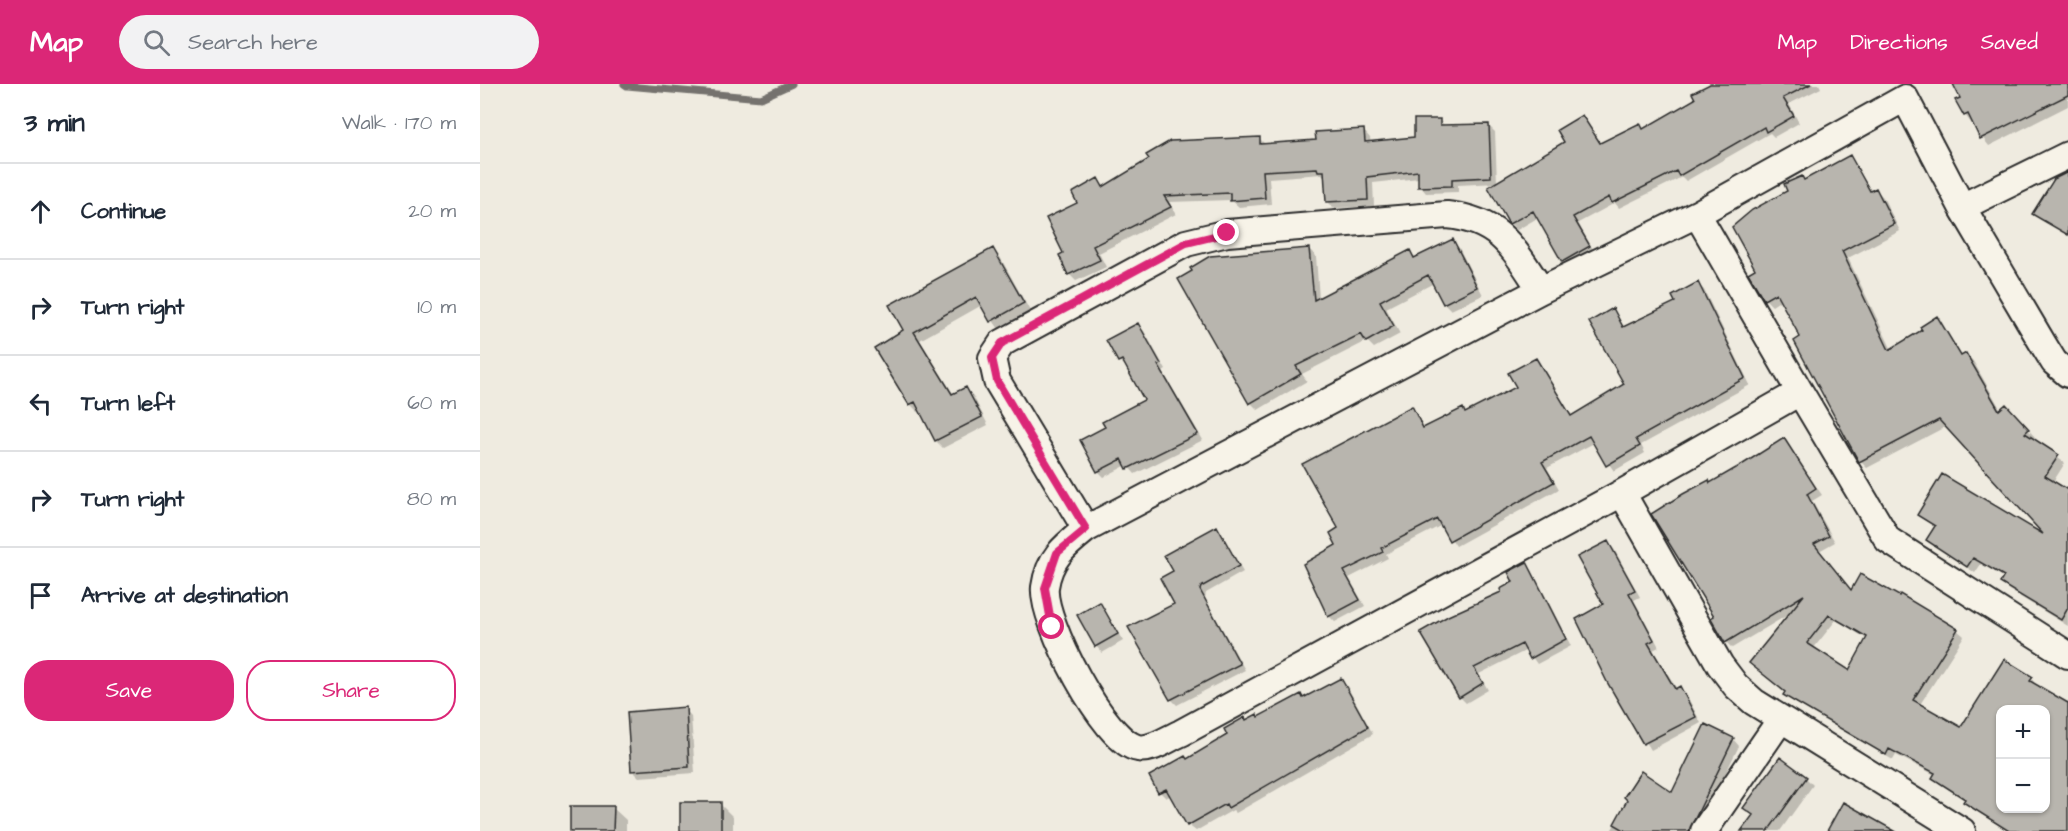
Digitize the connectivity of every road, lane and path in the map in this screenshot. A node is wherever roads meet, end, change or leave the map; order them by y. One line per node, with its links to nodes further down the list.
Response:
1 (1900, 91): 3 (street); 4 (street)
2 (2068, 155): 3 (street)
3 (1962, 207): 6 (street)
4 (1696, 214): 5 (street); 7 (street)
5 (1541, 290): 9 (street); 9 (street)
6 (2068, 374)
7 (1800, 392): 8 (street); 10 (street)
8 (1622, 494): 9 (street); 11 (street)
9 (1086, 529)
10 (2068, 655)
11 (1782, 719): 12 (street); 13 (street)
12 (1704, 831)
13 (1962, 831)

